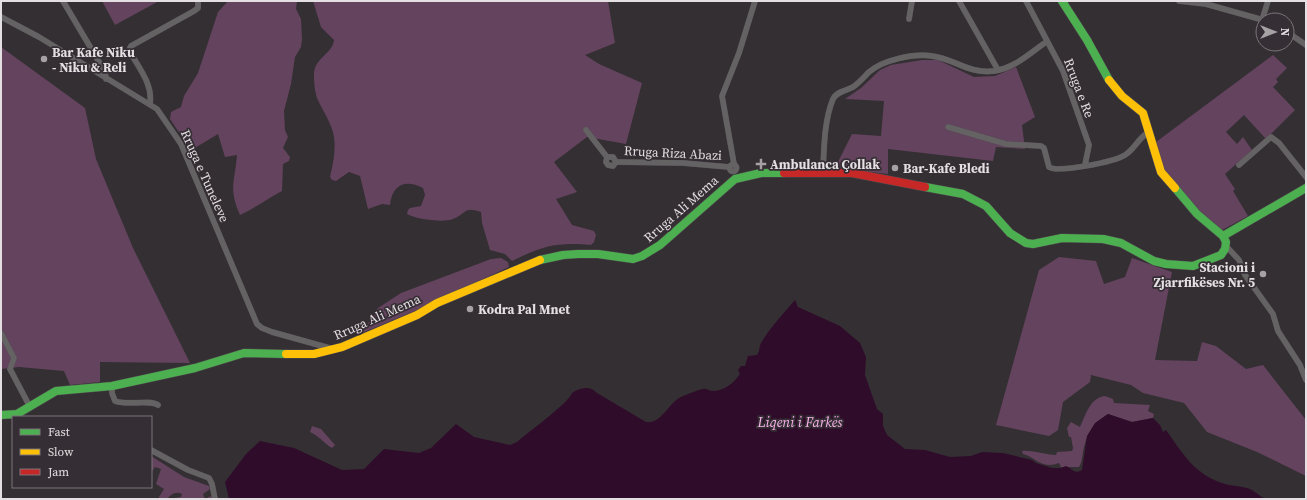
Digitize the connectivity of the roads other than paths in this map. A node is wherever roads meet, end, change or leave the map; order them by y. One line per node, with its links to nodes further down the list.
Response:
1 (62, 1): 18 (street)
2 (198, 1): 19 (street)
3 (755, 1): 25 (street, Rruga Riza Abazi)
4 (912, 1): 13 (street)
5 (959, 1): 17 (street)
6 (1026, 1): 15 (street, Rruga e Re)
7 (1062, 1): 22 (street)
8 (1179, 1): 12 (street)
9 (1268, 1): 10 (street)
10 (1265, 12)
11 (1, 17): 18 (street, Rruga e Tuneleve)
12 (1255, 18)
13 (909, 19)
14 (1295, 37): 16 (street)
15 (1046, 42): 17 (street); 23 (street, Rruga e Re)
16 (1306, 45)
17 (998, 70): 26 (street)
18 (106, 78): 19 (street, Rruga e Tuneleve)
19 (150, 103): 32 (street, Rruga e Tuneleve)
20 (948, 127): 23 (street)
21 (586, 130): 25 (street, Rruga Riza Abazi)
22 (1149, 132): 23 (street); 29 (street)
23 (1085, 165)
24 (1239, 165): 27 (street)
25 (734, 170): 26 (street, Rruga Ali Mema); 32 (street, Rruga Ali Mema)
26 (823, 172): 30 (street, Rruga Ali Mema)
27 (1306, 177)
28 (1306, 188): 29 (street)
29 (1223, 236): 30 (street)
30 (1226, 246): 33 (street)
31 (1, 332): 36 (street)
32 (335, 349): 34 (street, Rruga Ali Mema)
33 (1306, 380)
34 (112, 386): 35 (street); 36 (street, Rruga Ali Mema)
35 (158, 405)
36 (30, 407): 38 (street, Rruga Ali Mema)
37 (1, 415): 38 (street)
38 (20, 416)
39 (152, 451): 40 (street)
40 (215, 499)

